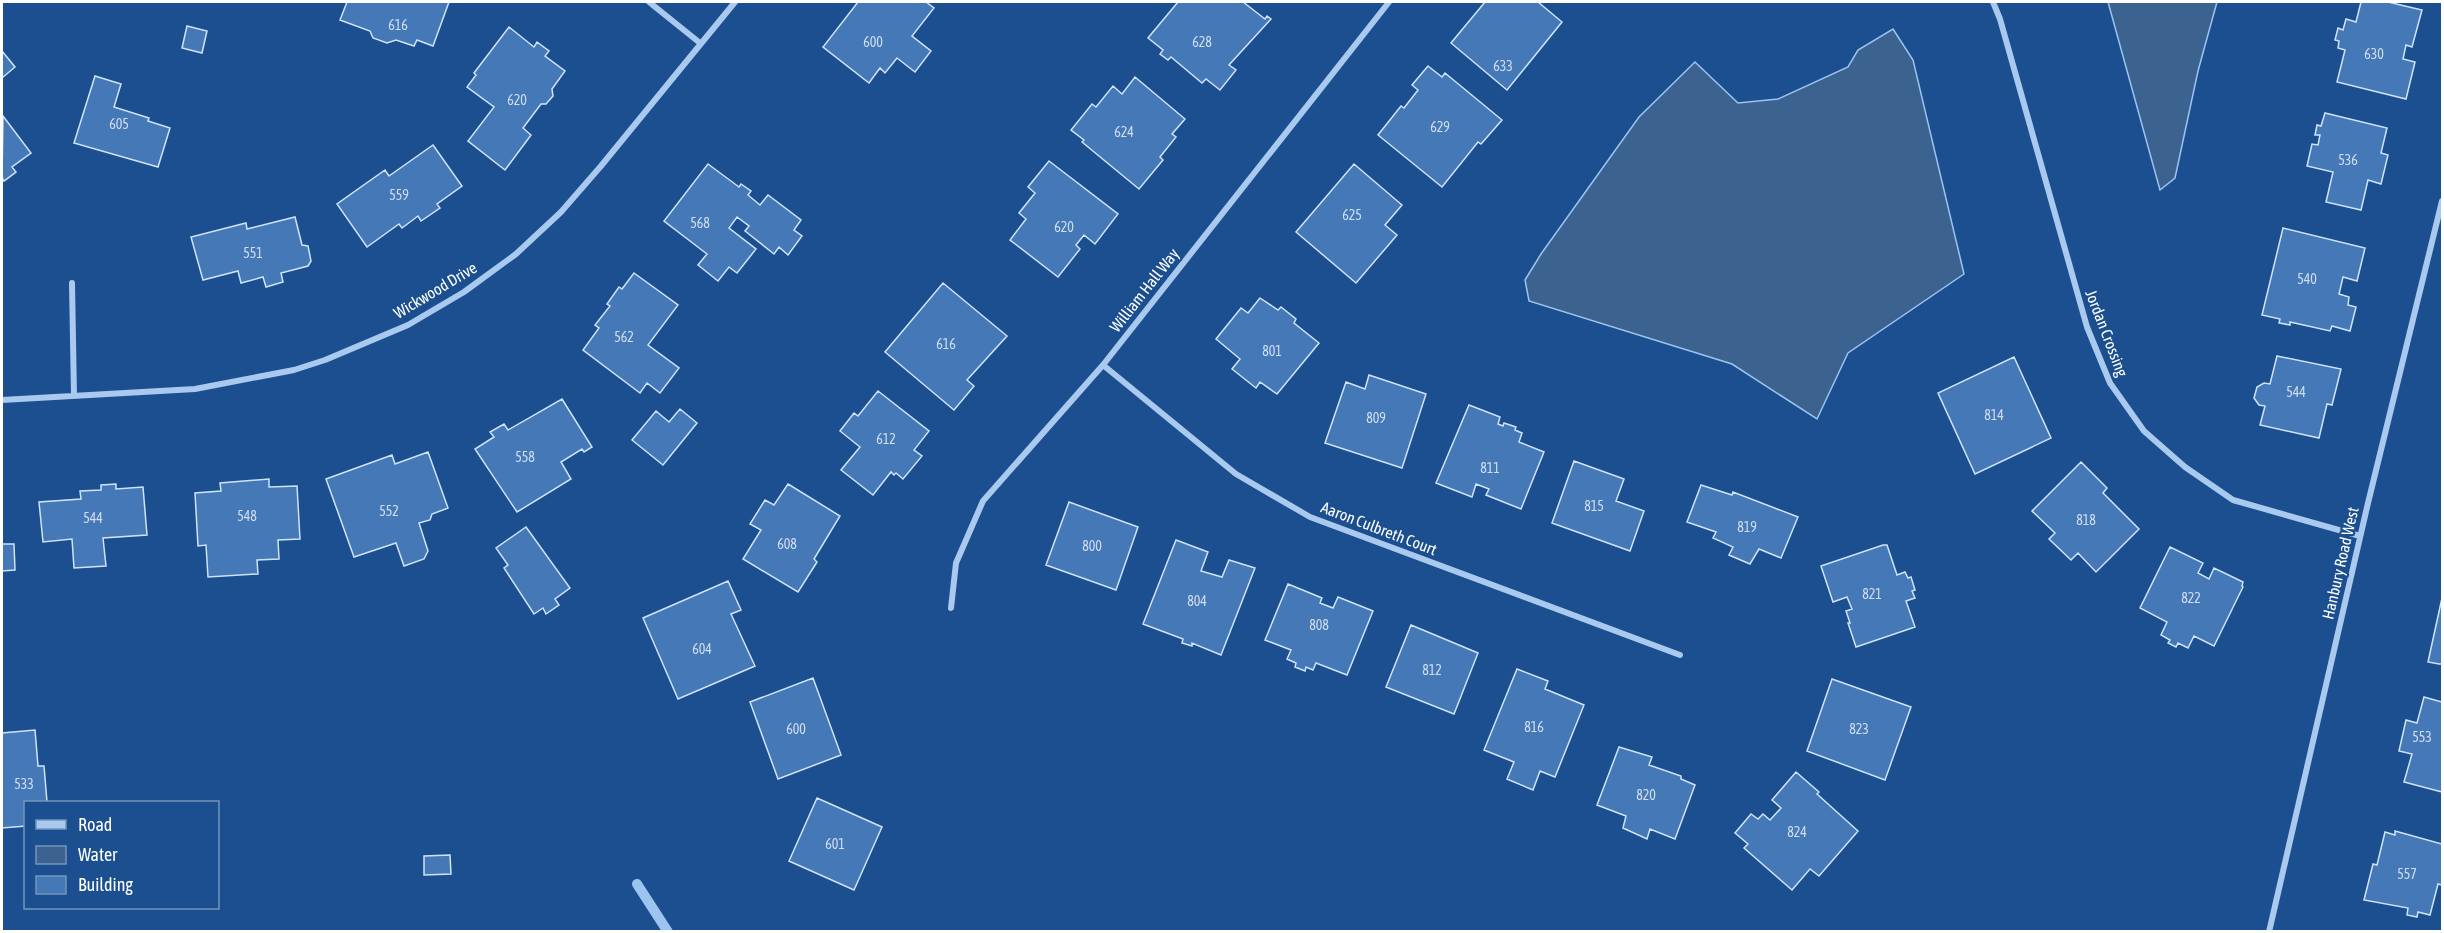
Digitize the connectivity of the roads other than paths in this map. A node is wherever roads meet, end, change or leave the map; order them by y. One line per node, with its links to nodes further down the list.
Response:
1 (649, 2): 5 (street)
2 (735, 2): 5 (street, Wickwood Drive)
3 (1389, 2): 8 (street, William Hall Way)
4 (1993, 2): 11 (street, Jordan Crossing)
5 (700, 44): 9 (street, Wickwood Drive)
6 (2442, 201): 11 (street, Hanbury Road West)
7 (72, 284): 9 (street)
8 (1103, 365): 12 (street, William Hall Way); 13 (street, Aaron Culbreth Court)
9 (74, 396): 10 (street, Wickwood Drive)
10 (2, 400)
11 (2360, 536): 14 (street, Hanbury Road West)
12 (951, 608)
13 (1680, 655)
14 (2269, 932)

